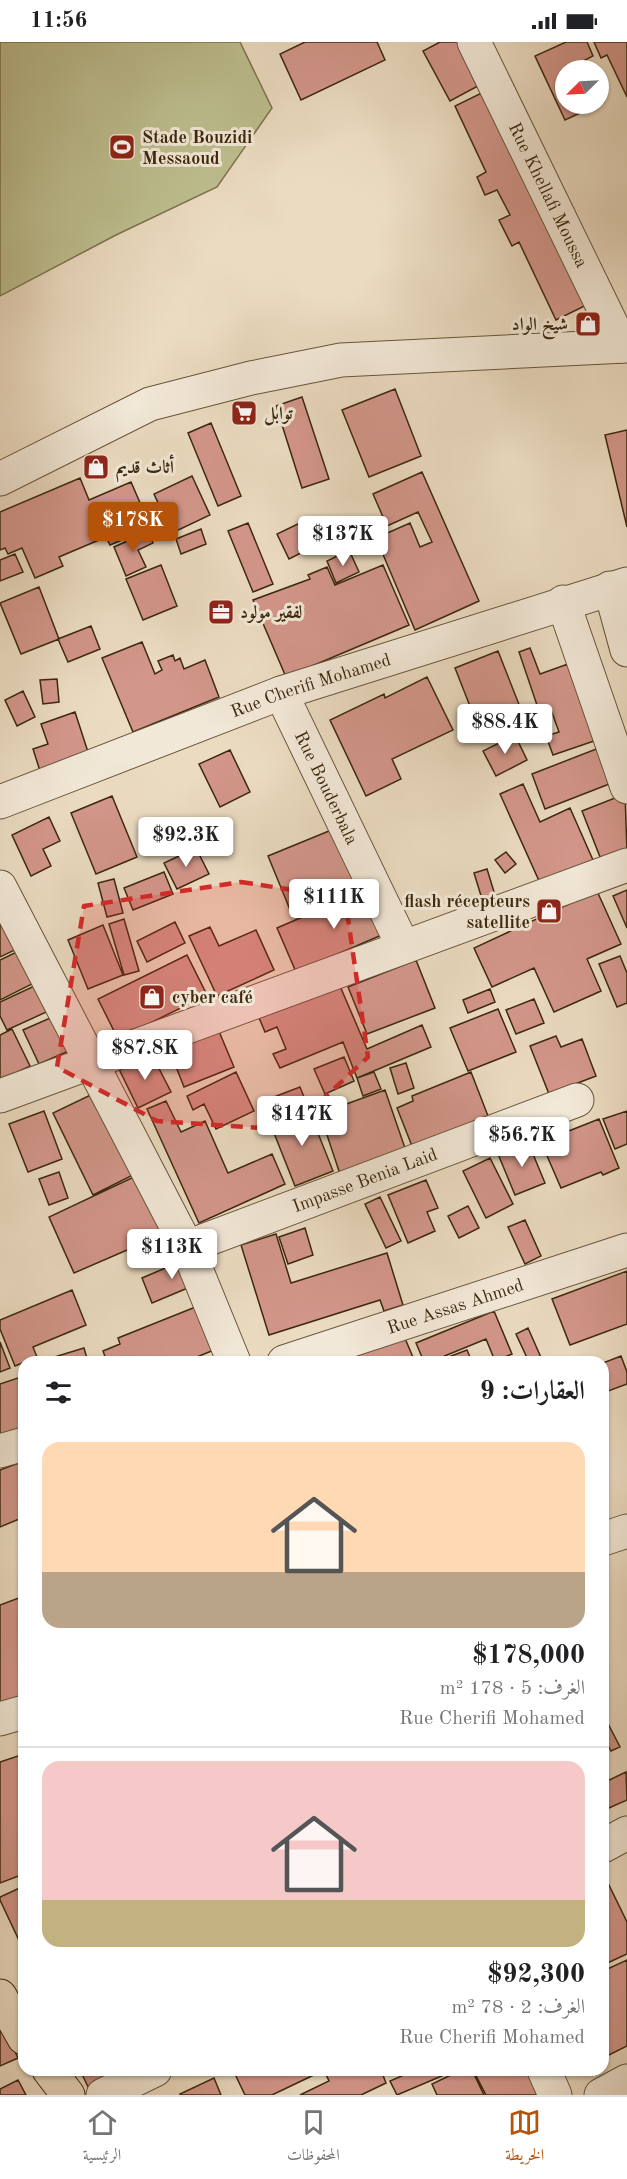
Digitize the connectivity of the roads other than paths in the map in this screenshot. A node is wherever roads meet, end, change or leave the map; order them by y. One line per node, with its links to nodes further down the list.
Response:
1 (474, 42): 2 (street, Rue Khellafi Moussa)
2 (624, 346): 3 (street)
3 (0, 479)
4 (618, 586): 5 (street, Rue Cherifi Mohamed); 6 (street)
5 (564, 602): 7 (street, Rue Cherifi Mohamed); 8 (street)
6 (627, 650)
7 (281, 693): 9 (street, Rue Cherifi Mohamed); 12 (street, Rue Bouderbala)
8 (627, 787)
9 (0, 802)
10 (627, 865): 12 (street)
11 (0, 887): 13 (street)
12 (402, 946): 13 (street)
13 (92, 1061): 14 (street); 16 (street)
14 (0, 1095)
15 (577, 1100): 16 (street, Impasse Benia Laid)
16 (187, 1246): 18 (street)
17 (627, 1250): 19 (street, Rue Assas Ahmed)
18 (232, 1356)
19 (302, 1356)
20 (18, 1446): 21 (street)
21 (0, 1451)
22 (627, 1531): 23 (street)
23 (609, 1537)
24 (18, 1714): 25 (street)
25 (0, 1719)
26 (627, 1833): 27 (street)
27 (609, 1843)
28 (0, 1996): 29 (main road)
29 (18, 2028)
30 (54, 2076): 34 (main road)
31 (143, 2076): 35 (street)
32 (547, 2076): 36 (street)
33 (627, 2081): 37 (street)
34 (68, 2095)
35 (103, 2095)
36 (555, 2095)
37 (600, 2095)

